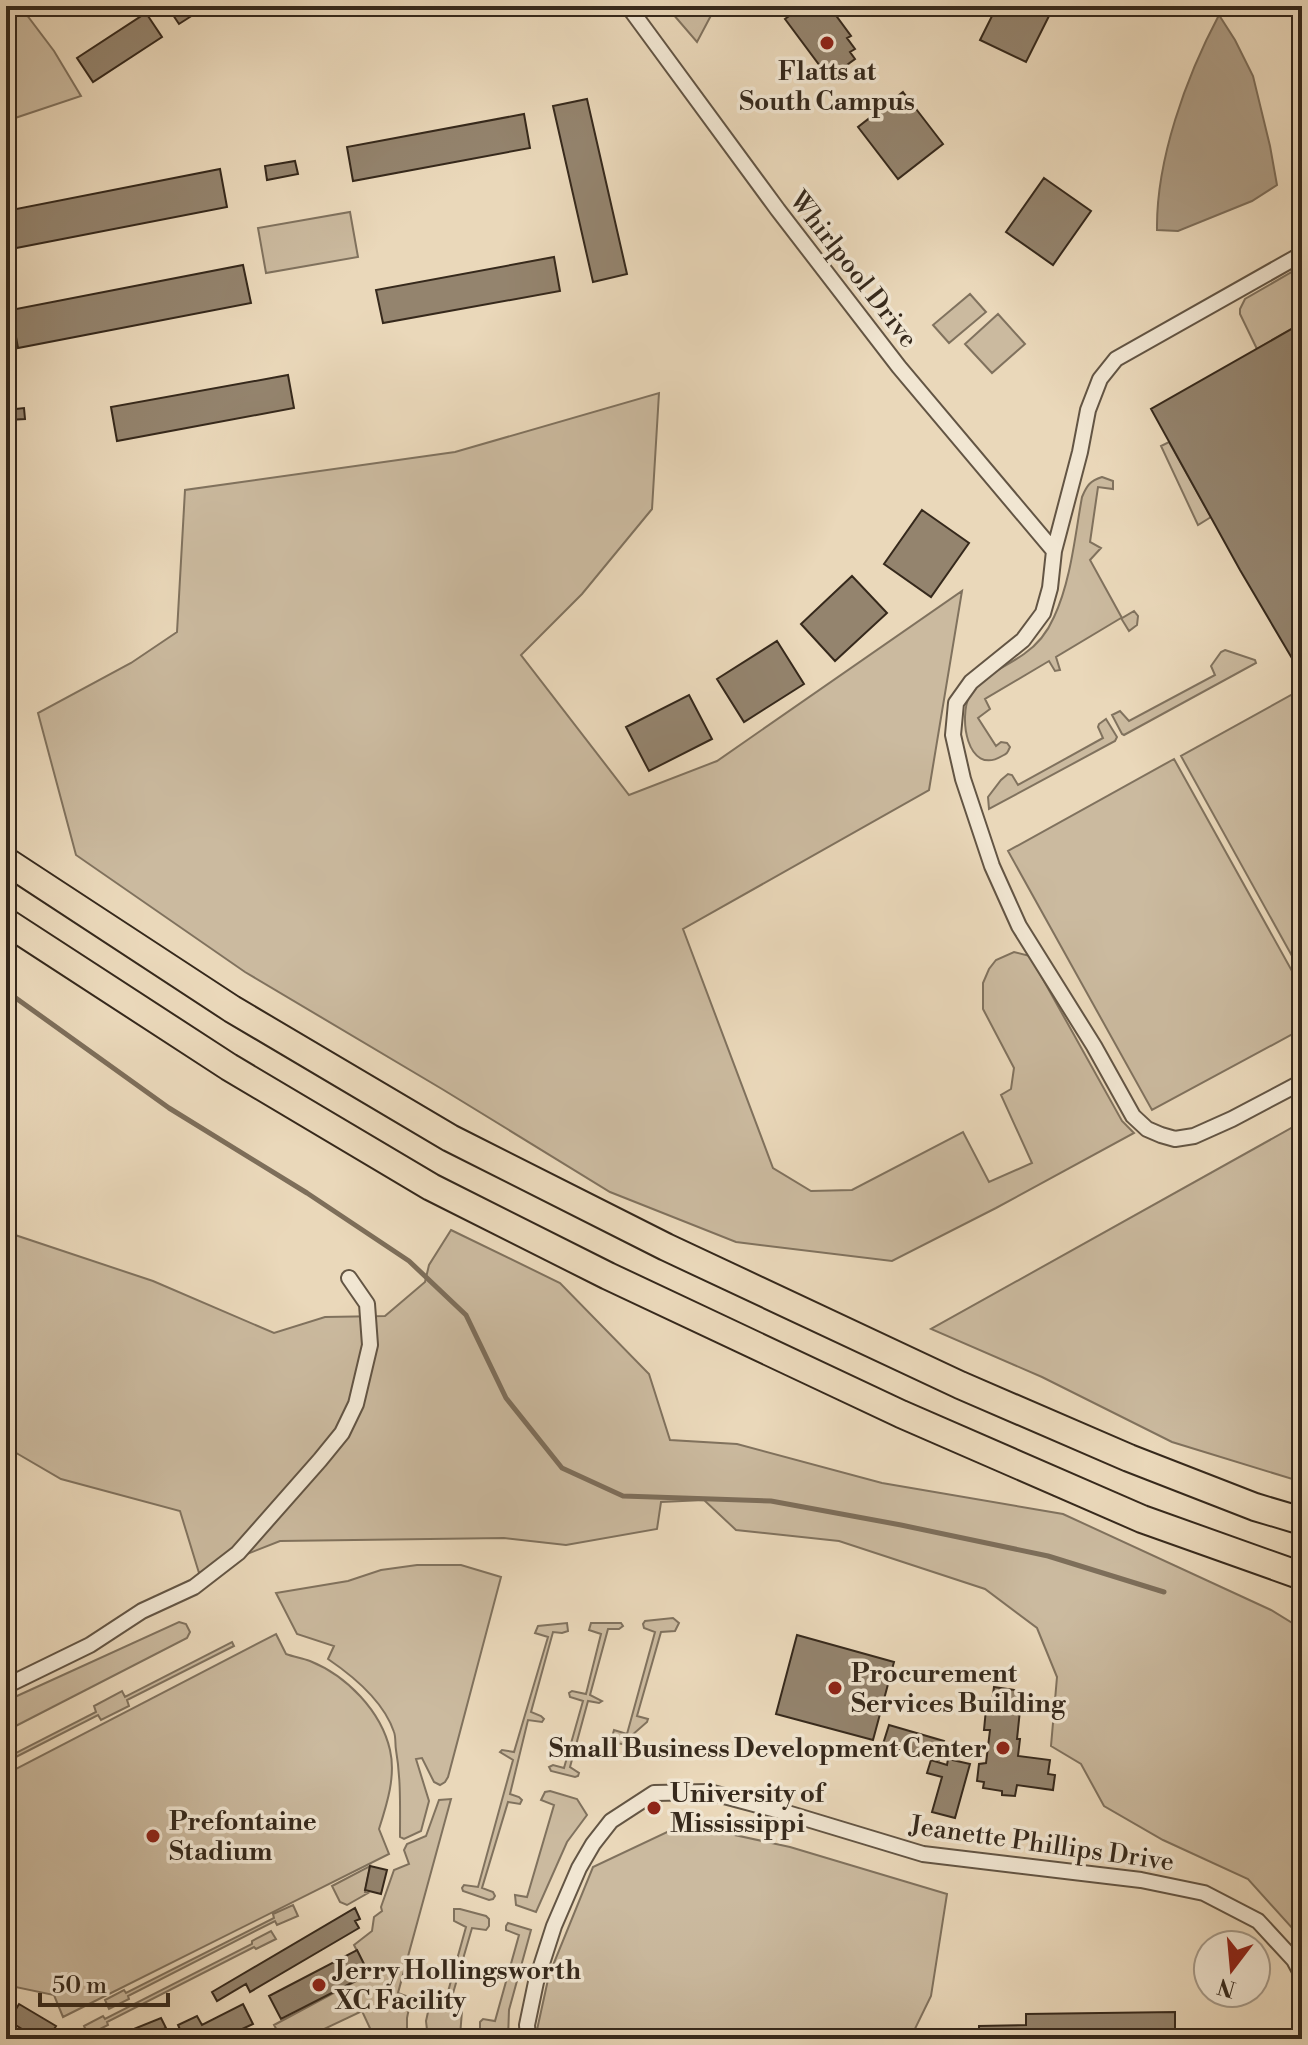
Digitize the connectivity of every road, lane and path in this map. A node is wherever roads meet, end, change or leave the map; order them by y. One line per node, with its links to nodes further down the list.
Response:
1 (628, 6): 3 (street, Whirlpool Drive)
2 (1302, 254): 3 (street)
3 (1054, 551): 6 (street)
4 (6, 861): 9 (highway)
5 (6, 922): 8 (highway)
6 (1302, 1082)
7 (349, 1278): 12 (street)
8 (1142, 1519): 10 (highway); 11 (highway)
9 (1302, 1519)
10 (1302, 1576)
11 (1302, 1596)
12 (6, 1686)
13 (1302, 1975): 14 (street, Jeanette Phillips Drive)
14 (528, 2039)

